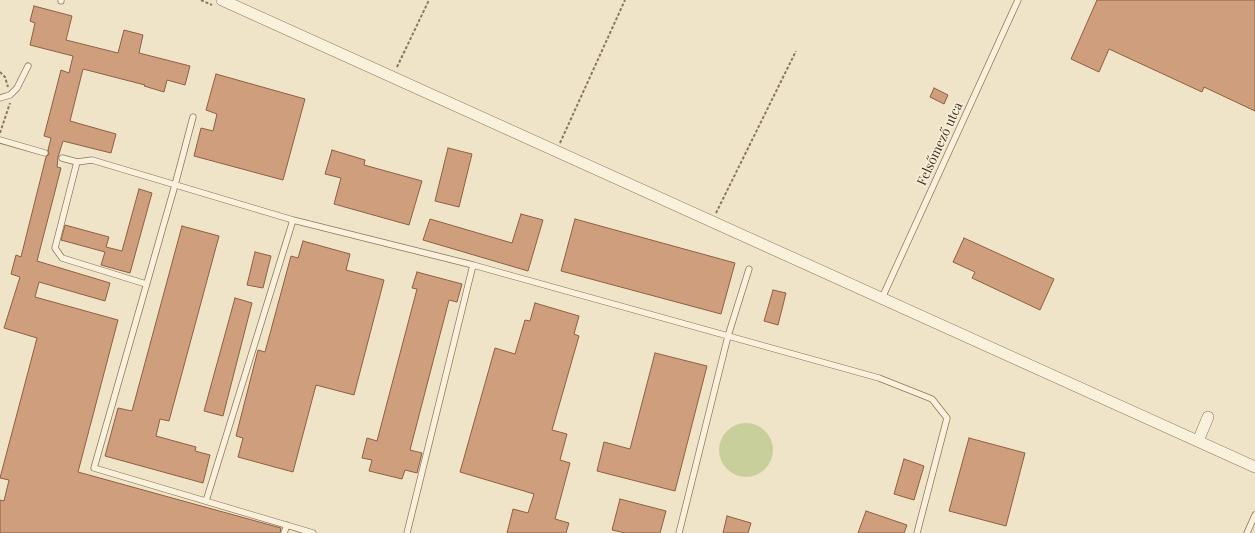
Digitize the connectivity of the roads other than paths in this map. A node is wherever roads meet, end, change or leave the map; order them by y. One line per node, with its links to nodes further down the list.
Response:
1 (222, 0): 15 (street)
2 (1018, 0): 15 (lane, Felsőmező utca)
3 (28, 66): 4 (lane)
4 (0, 98)
5 (193, 117): 10 (lane)
6 (0, 140): 7 (lane)
7 (45, 153)
8 (62, 158): 9 (lane)
9 (77, 162): 10 (lane); 14 (lane)
10 (175, 185): 11 (lane); 14 (lane)
11 (293, 220): 12 (lane); 20 (lane)
12 (473, 265): 16 (lane); 25 (lane)
13 (749, 269): 16 (lane)
14 (146, 284): 20 (lane)
15 (882, 298): 18 (street)
16 (728, 336): 26 (lane); 27 (lane)
17 (1208, 417): 18 (street)
18 (1198, 441): 19 (street)
19 (1255, 467)
20 (206, 501): 22 (lane)
21 (1255, 515): 28 (lane)
22 (287, 526): 23 (lane); 24 (lane)
23 (284, 533)
24 (313, 533)
25 (407, 533)
26 (679, 533)
27 (917, 533)
28 (1247, 533)

